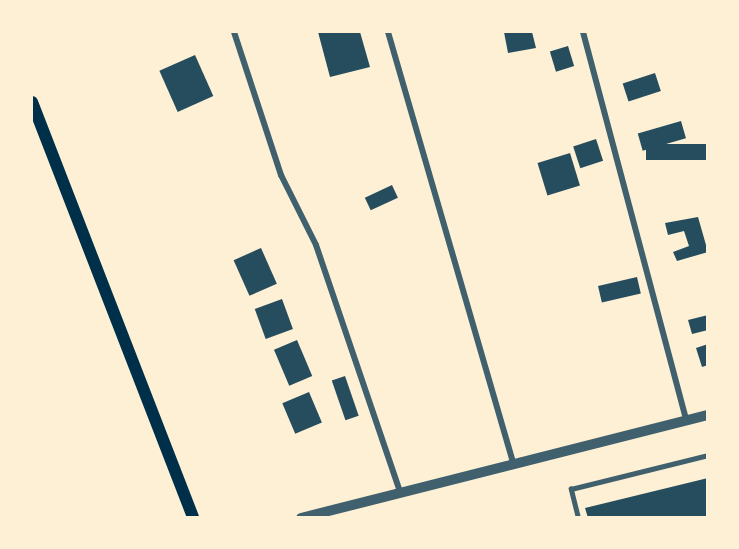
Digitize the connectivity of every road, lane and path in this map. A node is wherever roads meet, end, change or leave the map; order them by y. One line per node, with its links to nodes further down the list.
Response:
1 (234, 32): 9 (street)
2 (388, 32): 8 (street)
3 (583, 32): 6 (street)
4 (32, 102): 10 (main road)
5 (708, 415): 6 (street)
6 (686, 420): 8 (street)
7 (708, 455): 12 (lane)
8 (513, 463): 9 (street)
9 (400, 492): 11 (street)
10 (193, 518)
11 (301, 518)
12 (578, 518)

